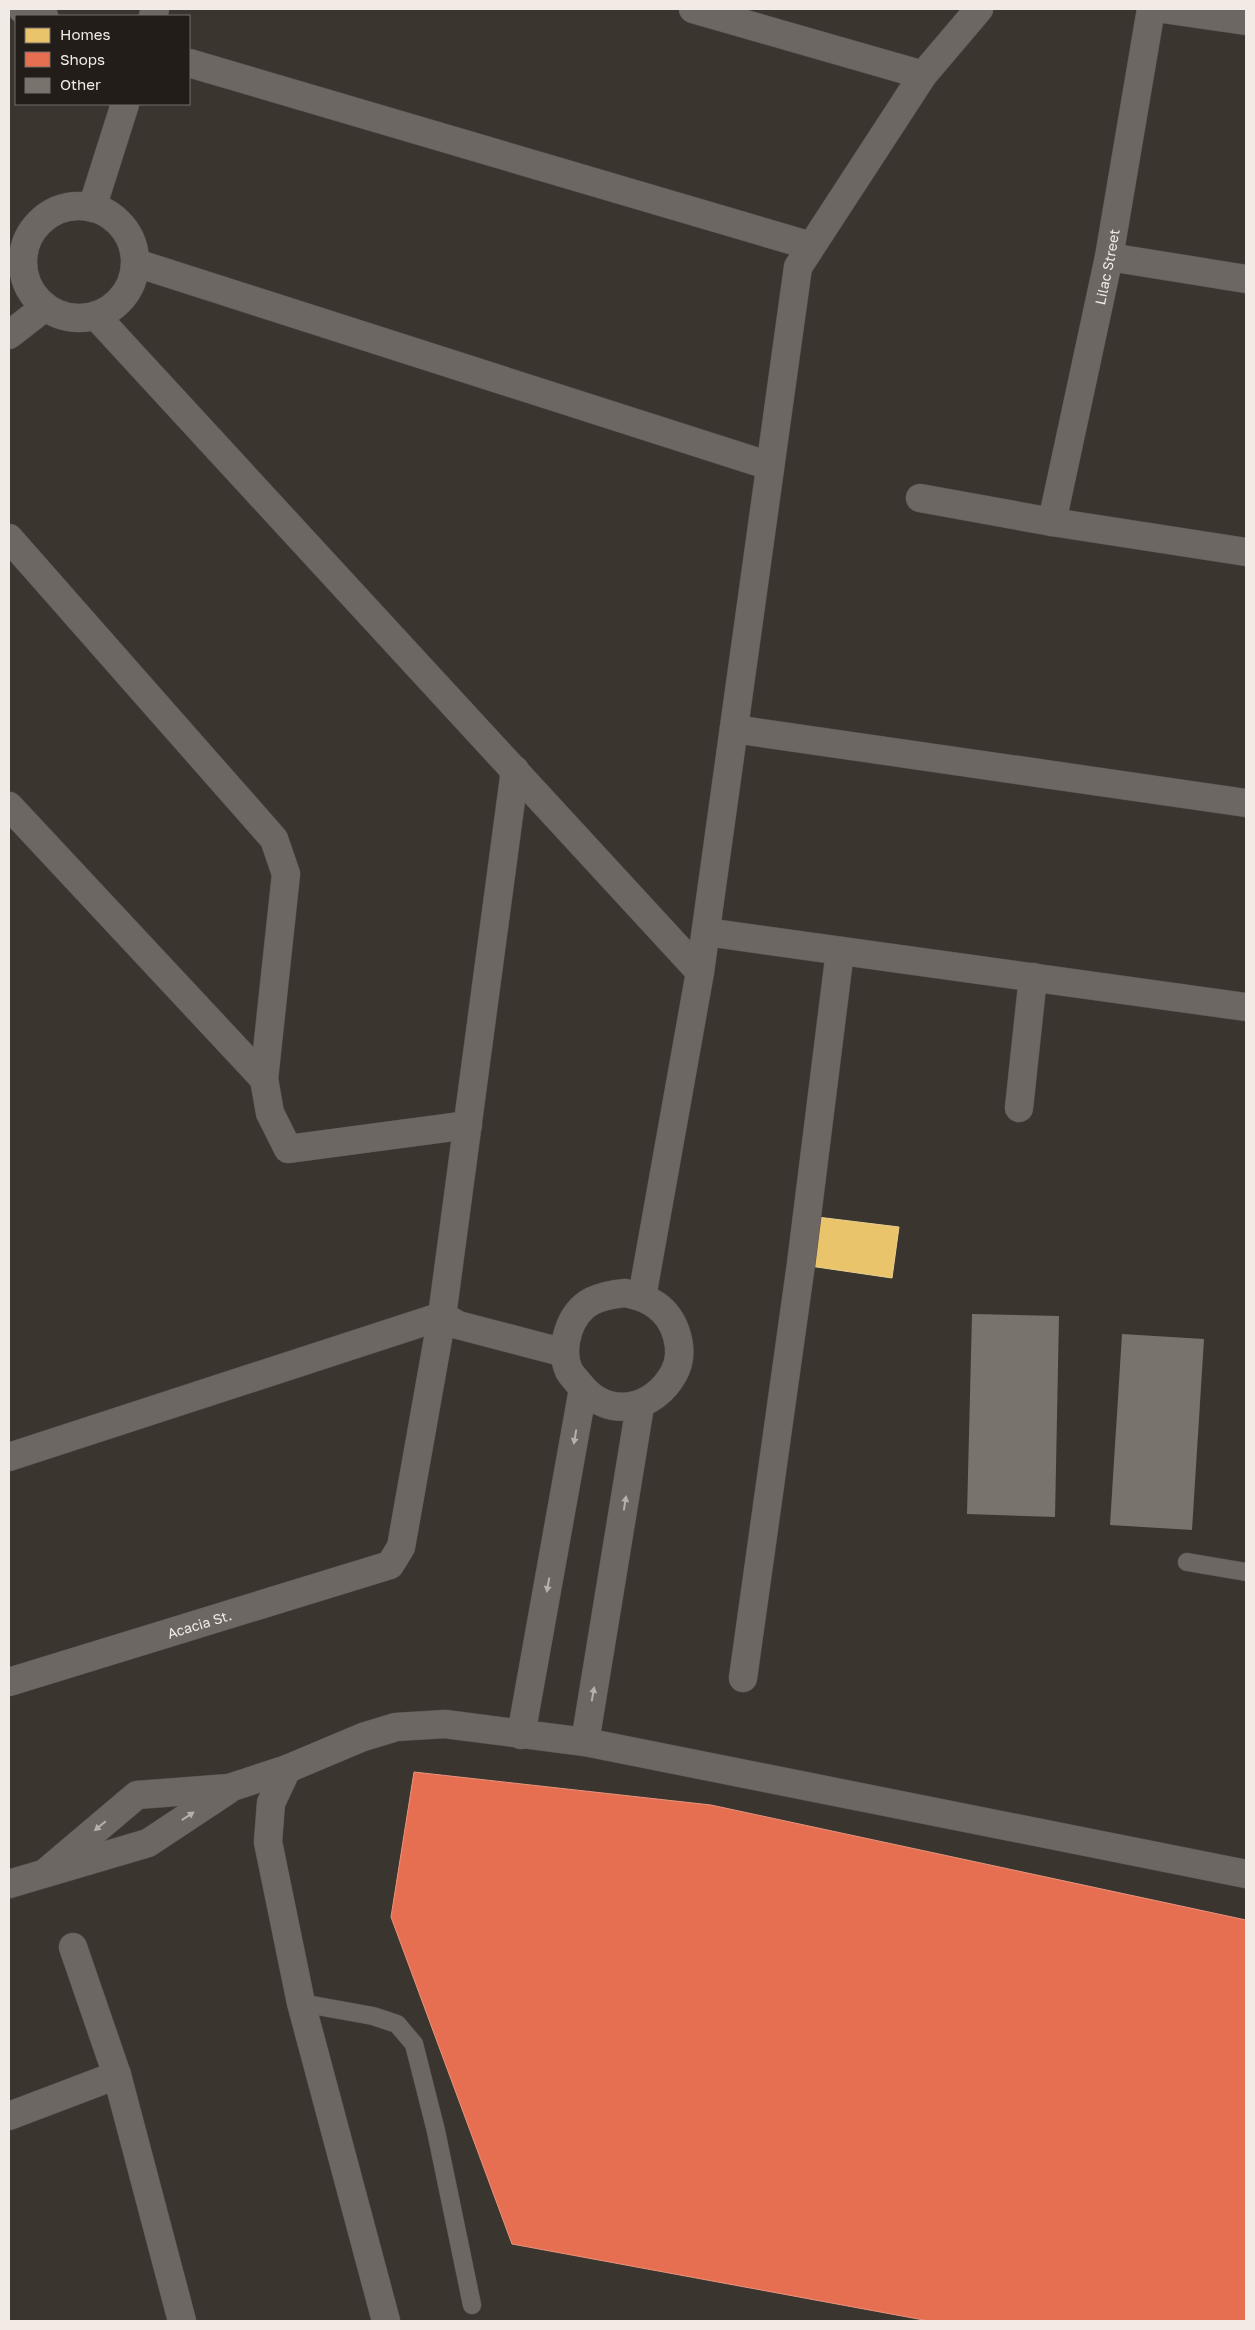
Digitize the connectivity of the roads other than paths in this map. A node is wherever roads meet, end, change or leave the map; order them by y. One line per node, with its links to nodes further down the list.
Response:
1 (22, 9): 6 (street)
2 (693, 9): 9 (street)
3 (978, 9): 9 (street)
4 (1151, 9): 14 (street, Lilac Street)
5 (1163, 9): 7 (street)
6 (41, 15)
7 (1246, 21)
8 (190, 63): 13 (street)
9 (923, 75): 13 (street)
10 (124, 105): 11 (street)
11 (92, 208): 12 (street); 15 (street)
12 (17, 241): 17 (street)
13 (811, 246): 20 (street)
14 (1109, 256): 16 (street); 22 (street, Lilac Street)
15 (136, 263): 18 (street); 20 (street)
16 (1246, 279)
17 (45, 307): 18 (street); 19 (street)
18 (96, 316): 26 (street)
19 (9, 336)
20 (770, 466): 25 (street)
21 (920, 498): 22 (street)
22 (1052, 522): 24 (street)
23 (9, 538): 34 (street)
24 (1246, 552)
25 (734, 729): 27 (street); 29 (street)
26 (515, 770): 31 (street); 36 (street)
27 (1246, 803)
28 (9, 806): 34 (street)
29 (706, 932): 30 (street); 31 (street)
30 (840, 951): 32 (street); 45 (street)
31 (700, 972): 37 (street)
32 (1033, 977): 33 (street); 35 (street)
33 (1246, 1007)
34 (264, 1079): 36 (street)
35 (1019, 1108)
36 (468, 1125): 38 (street)
37 (642, 1297): 39 (street); 41 (street)
38 (442, 1316): 39 (street); 42 (street); 46 (street, Acacia St.)
39 (565, 1352): 40 (street)
40 (584, 1389): 41 (street); 47 (street, one-way to 47)
41 (640, 1406): 48 (street, one-way to 41)
42 (9, 1457)
43 (1187, 1562): 44 (lane)
44 (1246, 1572)
45 (743, 1678)
46 (9, 1682)
47 (521, 1735): 48 (street); 49 (street)
48 (585, 1742): 52 (street)
49 (287, 1769): 50 (street); 55 (street)
50 (229, 1788): 51 (street, one-way to 50); 51 (street, one-way to 51)
51 (46, 1872): 53 (street)
52 (1246, 1874)
53 (9, 1884)
54 (73, 1947): 56 (street)
55 (301, 2003): 58 (lane); 60 (street)
56 (117, 2075): 57 (street); 59 (street)
57 (9, 2116)
58 (472, 2305)
59 (182, 2321)
60 (386, 2321)

